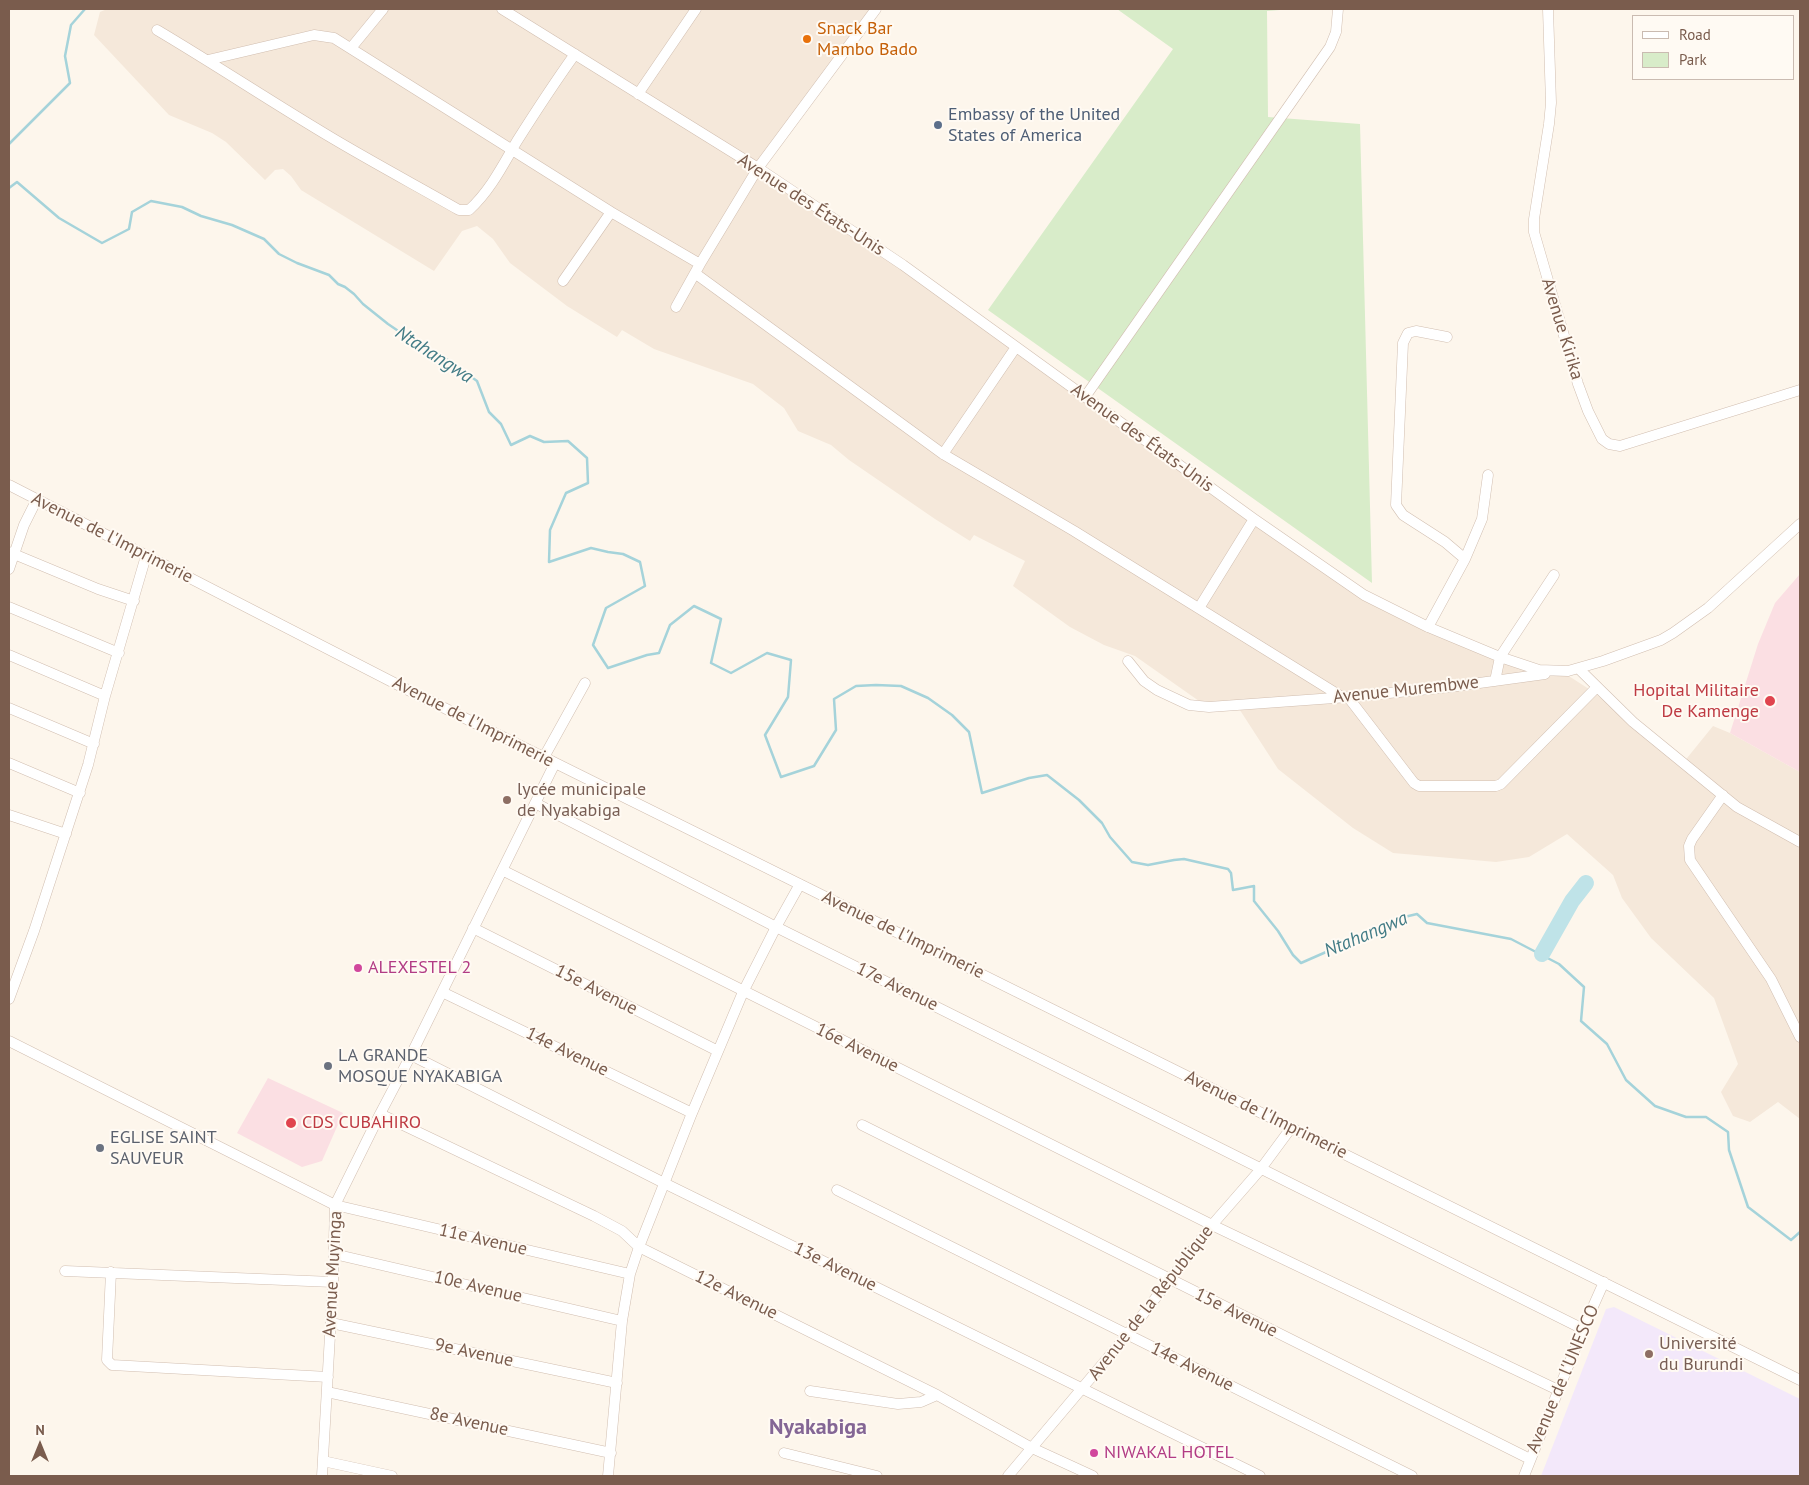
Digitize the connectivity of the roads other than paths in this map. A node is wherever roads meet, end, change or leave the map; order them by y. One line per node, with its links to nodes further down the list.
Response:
1 (384, 9): 8 (street)
2 (502, 9): 9 (street, Avenue des États-Unis)
3 (696, 9): 11 (street)
4 (876, 9): 13 (street)
5 (1338, 9): 22 (street)
6 (1548, 9): 21 (street, Avenue Kirika)
7 (157, 30): 10 (street)
8 (351, 48): 10 (street); 12 (street)
9 (574, 54): 11 (street, Avenue des États-Unis); 12 (street)
10 (208, 60): 12 (street)
11 (638, 94): 13 (street, Avenue des États-Unis)
12 (512, 150): 14 (street)
13 (758, 168): 15 (street); 20 (street, Avenue des États-Unis)
14 (611, 212): 15 (street); 17 (street)
15 (700, 264): 16 (street)
16 (696, 274): 18 (street); 23 (street)
17 (563, 282)
18 (676, 307)
19 (1447, 337): 31 (street)
20 (1016, 347): 22 (street, Avenue des États-Unis); 23 (street)
21 (1800, 390)
22 (1085, 397): 27 (street, Avenue des États-Unis)
23 (942, 454): 36 (street)
24 (1488, 475): 31 (street)
25 (9, 485): 26 (street, Avenue de l'Imprimerie)
26 (36, 499): 29 (street); 30 (street, Avenue de l'Imprimerie)
27 (1254, 519): 36 (street); 37 (street, Avenue des États-Unis)
28 (1800, 524): 42 (street, Avenue des États-Unis)
29 (11, 553): 32 (street); 34 (street)
30 (146, 556): 34 (street); 51 (street, Avenue de l'Imprimerie)
31 (1465, 559): 37 (street)
32 (9, 569)
33 (1554, 575): 40 (street)
34 (134, 601): 38 (street)
35 (9, 607): 38 (street)
36 (1199, 608): 48 (street)
37 (1428, 627): 40 (street, Avenue des États-Unis)
38 (119, 652): 47 (street)
39 (9, 655): 47 (street)
40 (1500, 657): 43 (street, Avenue des États-Unis); 44 (street)
41 (1128, 661): 48 (street, Avenue Murembwe)
42 (1580, 669): 43 (street, Avenue des États-Unis); 46 (street)
43 (1561, 671): 44 (street, Avenue Murembwe)
44 (1495, 681): 48 (street, Avenue Murembwe)
45 (585, 683): 51 (street)
46 (1596, 687): 48 (street); 55 (street)
47 (105, 696): 50 (street)
48 (1345, 697)
49 (9, 708): 50 (street)
50 (94, 744): 54 (street)
51 (544, 757): 52 (street, Avenue de l'Imprimerie)
52 (555, 762): 56 (street, Avenue Muyinga); 61 (street, Avenue de l'Imprimerie)
53 (9, 764): 54 (street)
54 (80, 793): 58 (street)
55 (1723, 795): 59 (street); 67 (street)
56 (535, 803): 60 (street, Avenue Muyinga); 62 (street, 17e Avenue)
57 (10, 819): 58 (street)
58 (66, 834): 66 (street)
59 (1800, 842)
60 (502, 870): 63 (street, Avenue Muyinga); 65 (street, 16e Avenue)
61 (800, 884): 62 (street); 74 (street, Avenue de l'Imprimerie)
62 (776, 927): 65 (street); 75 (street, 17e Avenue)
63 (473, 928): 64 (street, Avenue Muyinga); 69 (street, 15e Avenue)
64 (442, 992): 70 (street, Avenue Muyinga); 71 (street, 14e Avenue)
65 (743, 992): 69 (street); 79 (street, 16e Avenue)
66 (9, 999)
67 (1800, 1037)
68 (9, 1041): 78 (street, 11e Avenue)
69 (718, 1051): 71 (street)
70 (411, 1055): 72 (street, Avenue Muyinga); 76 (street, 13e Avenue)
71 (692, 1112): 76 (street)
72 (380, 1114): 78 (street, Avenue Muyinga); 80 (street, 12e Avenue)
73 (862, 1125): 85 (street, 15e Avenue)
74 (1291, 1128): 75 (street, Avenue de la République); 87 (street, Avenue de l'Imprimerie)
75 (1260, 1170): 79 (street, Avenue de la République); 90 (street, 17e Avenue)
76 (664, 1183): 80 (street); 95 (street, 13e Avenue)
77 (837, 1190): 91 (street, 14e Avenue)
78 (335, 1204): 81 (street, Avenue Muyinga); 84 (street, 11e Avenue)
79 (1212, 1226): 85 (street, Avenue de la République); 96 (street, 16e Avenue)
80 (639, 1247): 84 (street); 99 (street, 12e Avenue)
81 (334, 1254): 86 (street, Avenue Muyinga); 88 (street, 10e Avenue)
82 (65, 1271): 83 (street)
83 (111, 1272): 86 (street); 92 (street)
84 (630, 1274): 88 (street)
85 (1170, 1280): 91 (street, Avenue de la République); 103 (street, 15e Avenue)
86 (333, 1282): 89 (street, Avenue Muyinga)
87 (1604, 1282): 90 (street, Avenue de l'UNESCO); 93 (street, Avenue de l'Imprimerie)
88 (622, 1321): 94 (street)
89 (331, 1322): 92 (street, Avenue Muyinga); 94 (street, 9e Avenue)
90 (1583, 1329): 96 (street, Avenue de l'UNESCO)
91 (1127, 1335): 95 (street, Avenue de la République); 112 (street, 14e Avenue)
92 (328, 1377): 98 (street, Avenue Muyinga)
93 (1800, 1380)
94 (617, 1383): 101 (street)
95 (1082, 1389): 100 (street, Avenue de la République); 111 (street, 13e Avenue)
96 (1558, 1390): 103 (street, Avenue de l'UNESCO)
97 (810, 1391): 99 (street)
98 (328, 1392): 101 (street, 8e Avenue); 104 (street, Avenue Muyinga)
99 (937, 1395): 100 (street, 12e Avenue)
100 (1032, 1448): 109 (street, Avenue de la République); 110 (street, 12e Avenue)
101 (611, 1453): 107 (street)
102 (784, 1453): 108 (street)
103 (1530, 1459): 113 (street, Avenue de l'UNESCO)
104 (323, 1461): 105 (street, Avenue Muyinga); 106 (street)
105 (322, 1476)
106 (392, 1476)
107 (608, 1476)
108 (877, 1476)
109 (1008, 1476)
110 (1093, 1476)
111 (1260, 1476)
112 (1412, 1476)
113 (1524, 1476)

